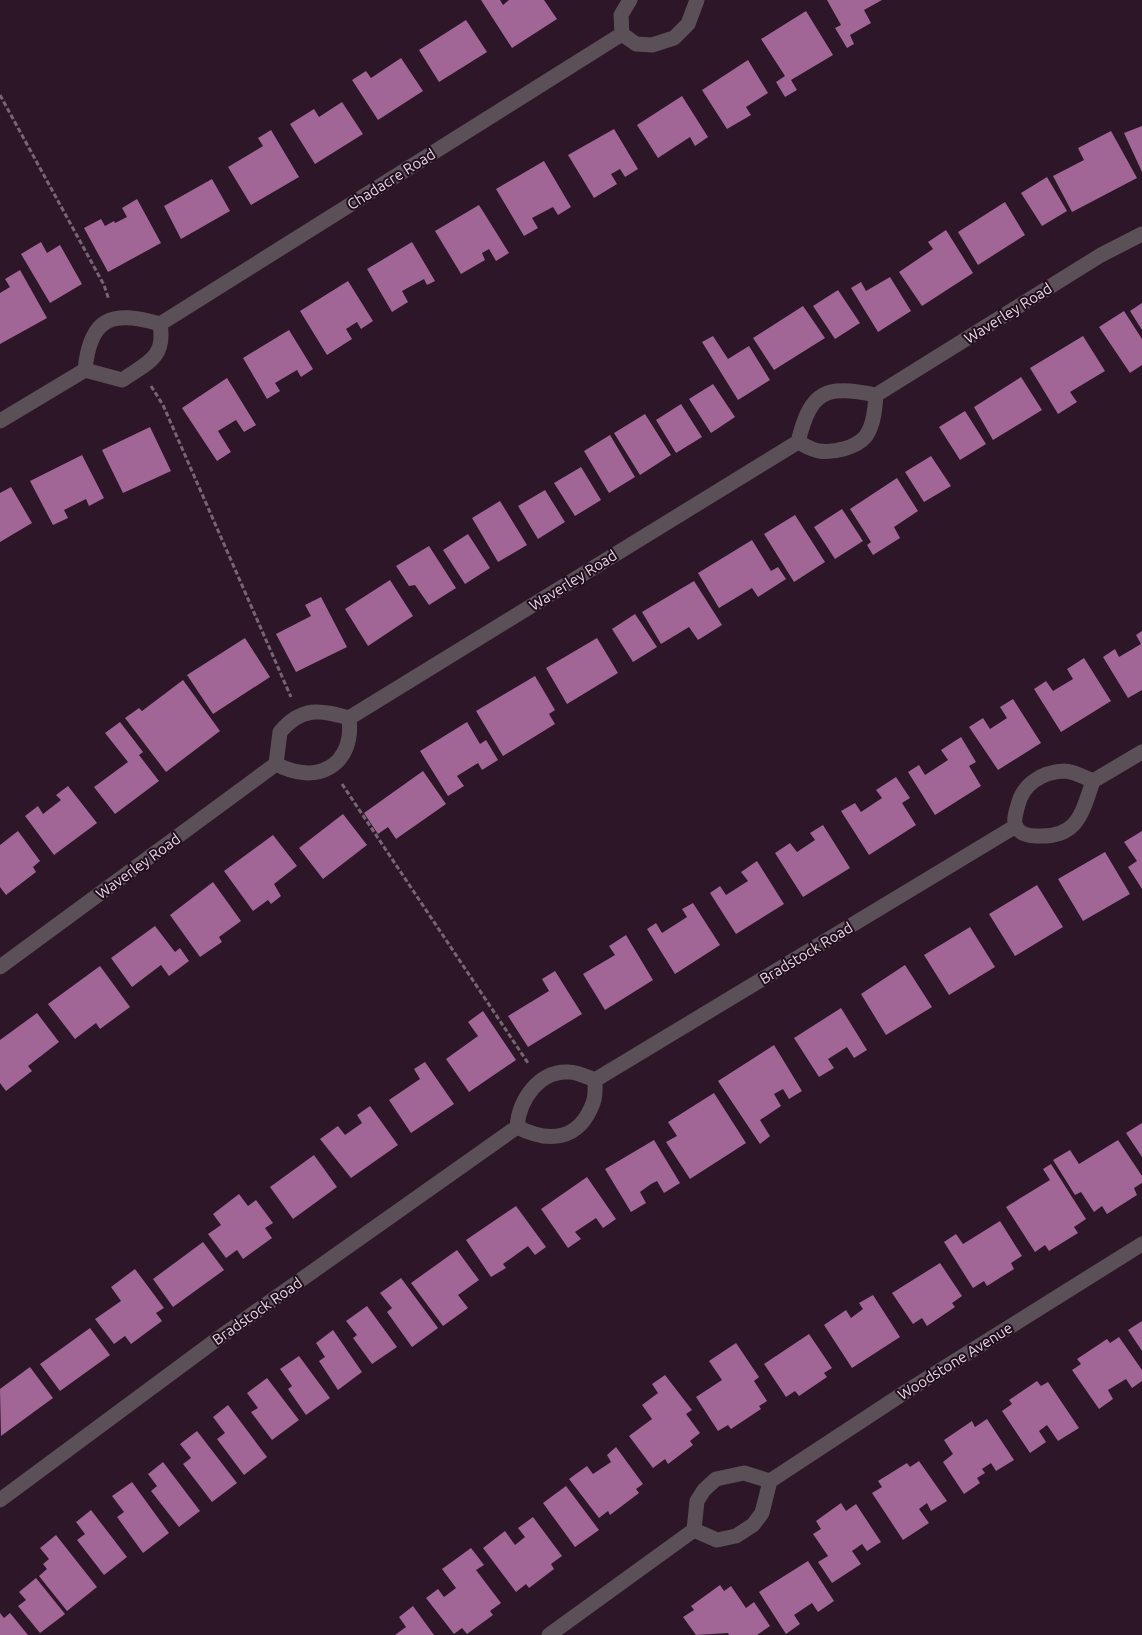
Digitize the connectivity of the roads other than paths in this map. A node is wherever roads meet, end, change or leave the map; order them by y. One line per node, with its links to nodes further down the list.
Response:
1 (630, 0): 3 (street)
2 (697, 0): 3 (street)
3 (622, 34): 5 (street, Chadacre Road)
4 (1142, 234): 7 (street, Waverley Road)
5 (160, 324): 6 (street); 6 (street)
6 (85, 370): 8 (street)
7 (876, 394): 9 (street); 9 (street)
8 (0, 421)
9 (798, 442): 10 (street, Waverley Road)
10 (349, 718): 12 (street); 12 (street)
11 (1142, 752): 13 (street)
12 (276, 764): 15 (street, Waverley Road)
13 (1093, 781): 14 (street); 14 (street)
14 (1016, 826): 16 (street, Bradstock Road)
15 (0, 967)
16 (595, 1080): 17 (street); 17 (street)
17 (517, 1127): 20 (street, Bradstock Road)
18 (1142, 1244): 19 (street, Woodstone Avenue)
19 (770, 1481): 21 (street); 21 (street)
20 (0, 1500)
21 (694, 1530): 22 (street)
22 (549, 1635)

